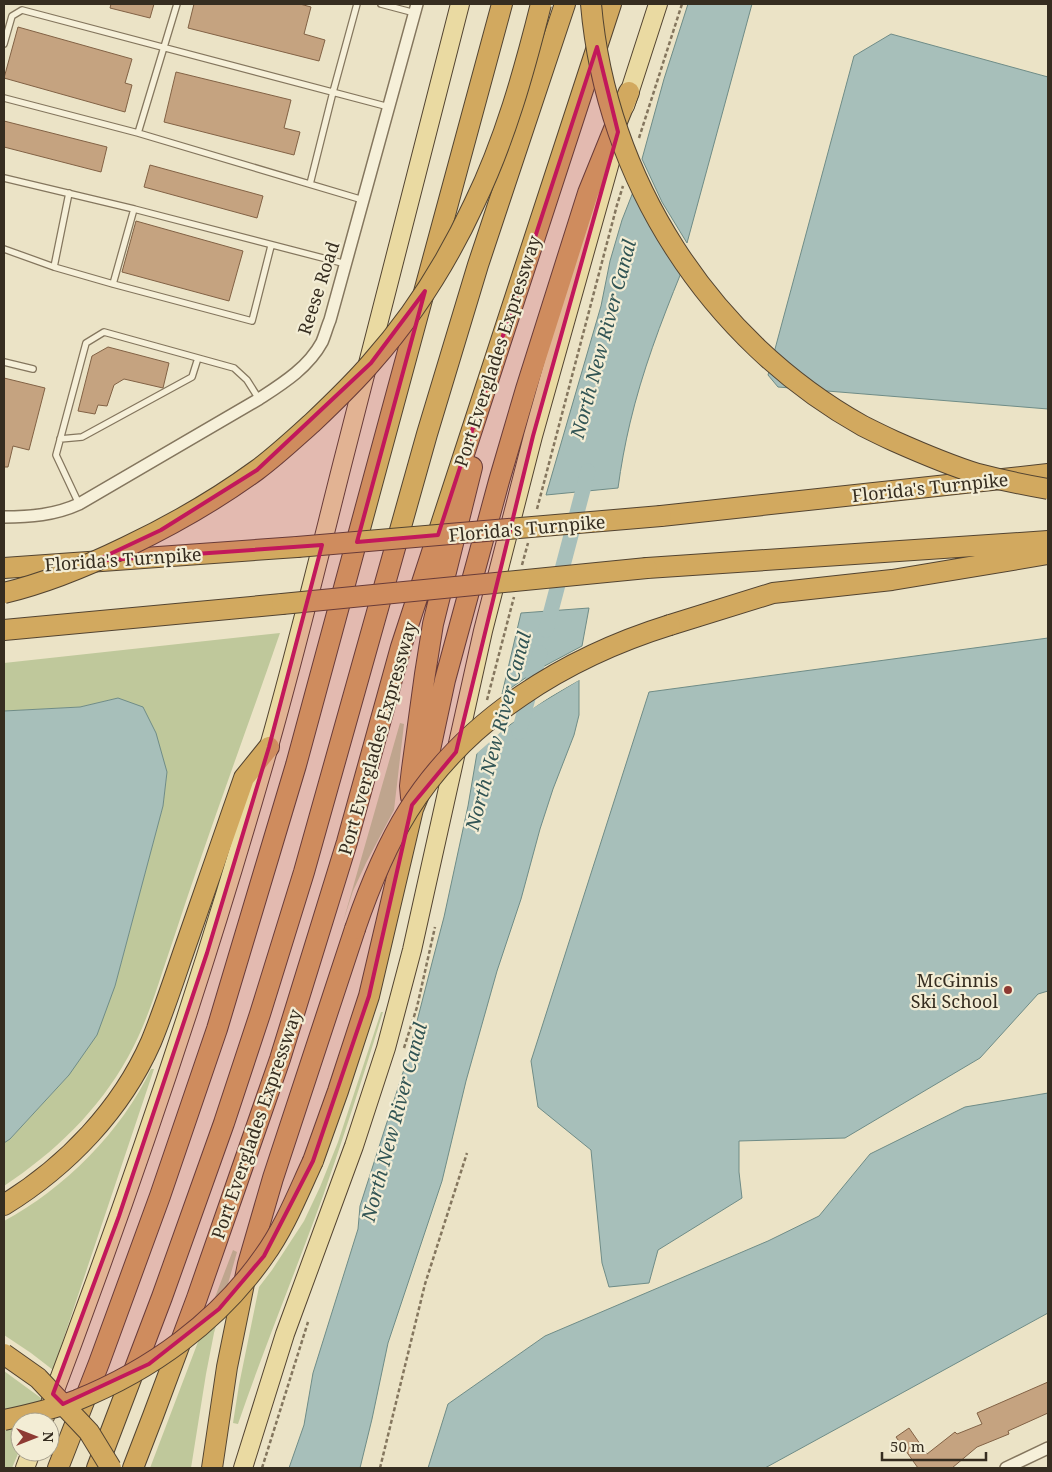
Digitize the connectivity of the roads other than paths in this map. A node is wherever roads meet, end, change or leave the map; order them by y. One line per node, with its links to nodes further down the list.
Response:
1 (177, 4): 13 (lane)
2 (357, 4): 14 (lane)
3 (381, 4): 11 (lane)
4 (460, 4): 44 (main road)
5 (502, 4): 51 (highway)
6 (541, 4): 42 (highway, bridge)
7 (565, 4): 52 (highway)
8 (591, 4): 36 (highway, bridge)
9 (611, 4): 30 (highway, Port Everglades Expressway)
10 (658, 4): 15 (main road)
11 (416, 8): 17 (street, Reese Road)
12 (4, 44): 13 (lane)
13 (164, 47): 14 (lane); 18 (lane)
14 (333, 92): 17 (lane); 20 (lane)
15 (629, 92): 45 (highway); 56 (main road)
16 (4, 98): 18 (lane)
17 (389, 107): 22 (street, Reese Road)
18 (138, 133): 20 (lane)
19 (4, 178): 21 (lane)
20 (310, 184): 22 (lane)
21 (70, 193): 23 (lane); 27 (lane)
22 (363, 200): 26 (street, Reese Road)
23 (134, 209): 24 (lane); 28 (lane)
24 (271, 246): 26 (lane); 28 (lane)
25 (4, 248): 27 (lane)
26 (346, 264): 33 (street, Reese Road)
27 (54, 267): 28 (lane)
28 (113, 284)
29 (198, 358): 33 (lane); 34 (lane); 34 (lane)
30 (495, 358): 45 (highway); 54 (highway, Port Everglades Expressway)
31 (4, 362): 32 (lane)
32 (33, 369)
33 (259, 399): 37 (street, Reese Road)
34 (60, 439): 37 (lane)
35 (1048, 474): 41 (highway, Florida's Turnpike, bridge)
36 (1048, 489)
37 (79, 504): 38 (street, Reese Road)
38 (4, 517)
39 (1048, 541): 43 (highway, bridge)
40 (1048, 554): 55 (highway, bridge)
41 (4, 568)
42 (4, 593)
43 (4, 630)
44 (269, 747): 46 (highway); 48 (main road)
45 (413, 809): 49 (highway, bridge)
46 (4, 1205)
47 (4, 1354): 53 (highway, bridge)
48 (47, 1412)
49 (4, 1420)
50 (1048, 1448): 57 (street)
51 (58, 1468)
52 (97, 1468)
53 (111, 1468)
54 (133, 1468)
55 (212, 1468)
56 (242, 1468)
57 (1006, 1468)

